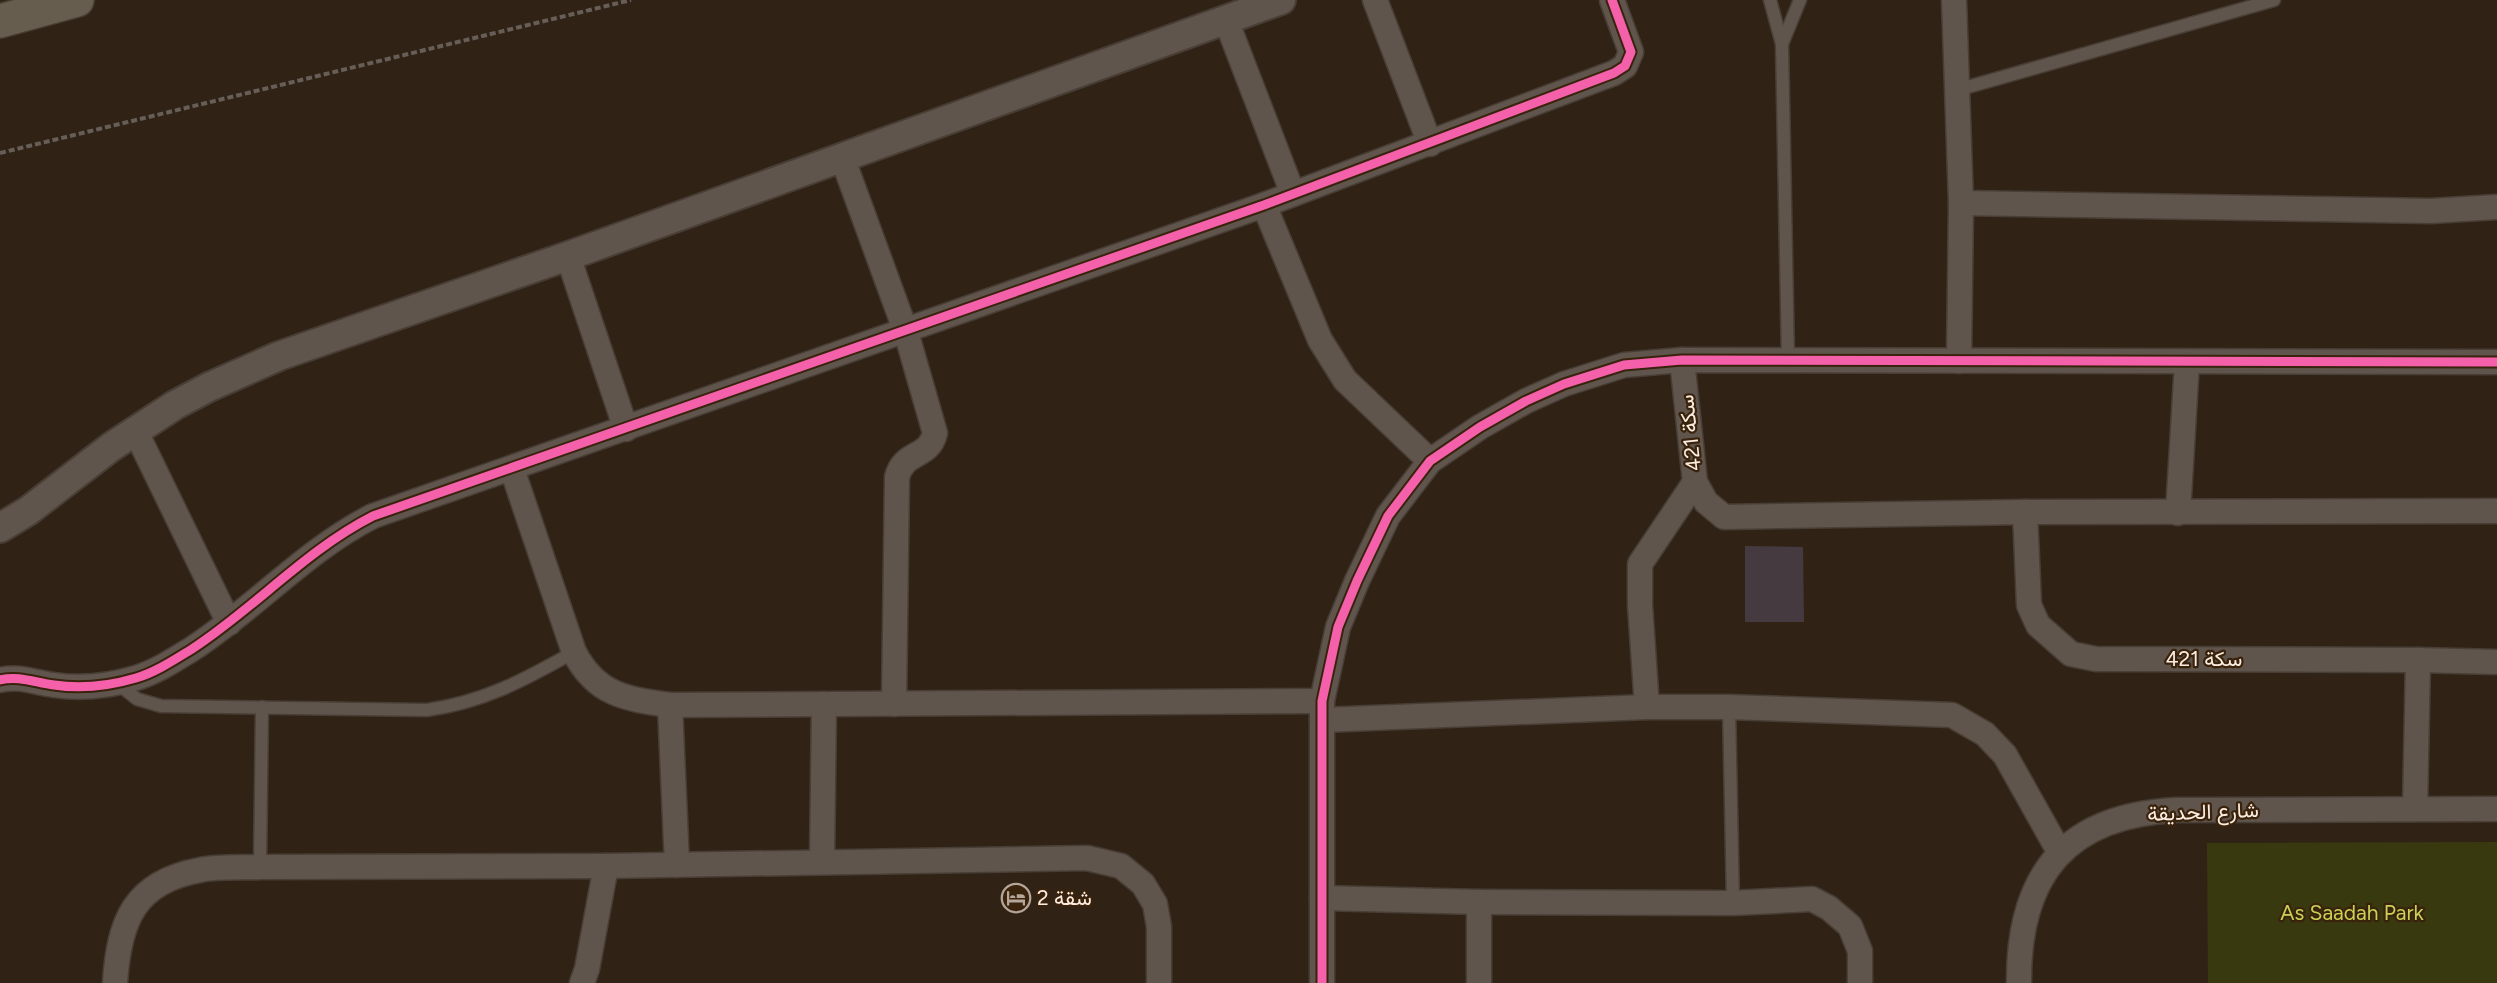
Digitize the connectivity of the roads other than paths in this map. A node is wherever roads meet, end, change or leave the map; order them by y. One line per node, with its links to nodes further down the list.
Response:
1 (77, 0): 10 (highway)
2 (1281, 0): 9 (street)
3 (1376, 0): 13 (street)
4 (1612, 0): 13 (street)
5 (1770, 0): 11 (lane)
6 (1800, 0): 11 (lane)
7 (1953, 0): 12 (street)
8 (2274, 0): 12 (lane)
9 (1226, 20): 14 (street); 15 (street)
10 (0, 21)
11 (1782, 44): 22 (lane)
12 (1957, 90): 16 (street)
13 (1430, 144): 15 (street)
14 (842, 157): 19 (street); 20 (street)
15 (1293, 194): 17 (street)
16 (1961, 203): 18 (street); 23 (street)
17 (1264, 205): 20 (street); 28 (street)
18 (2497, 207)
19 (568, 256): 26 (street); 27 (street)
20 (906, 332): 26 (street); 42 (street)
21 (1682, 360): 22 (street); 28 (street); 30 (street, سكة 421)
22 (1788, 360): 23 (street)
23 (1959, 361): 24 (street)
24 (2187, 362): 25 (street); 33 (street)
25 (2497, 362)
26 (626, 429): 29 (street)
27 (135, 430): 34 (street); 35 (street)
28 (1430, 461): 47 (street)
29 (512, 469): 35 (street); 36 (street)
30 (1695, 482): 32 (street, سكة 421); 45 (street)
31 (2497, 511): 33 (street, سكة 421)
32 (2025, 512): 33 (street, سكة 421); 37 (street, سكة 421)
33 (2178, 513)
34 (0, 528)
35 (229, 623): 40 (street)
36 (574, 652): 43 (street); 44 (lane)
37 (2418, 660): 38 (street, سكة 421); 48 (street)
38 (2497, 662)
39 (0, 680): 40 (street)
40 (117, 683): 44 (lane)
41 (824, 704): 42 (street); 43 (street); 51 (street)
42 (894, 704): 47 (street)
43 (670, 705): 52 (street)
44 (262, 707): 54 (lane)
45 (1647, 707): 46 (street); 47 (street)
46 (1729, 707): 50 (street); 57 (lane)
47 (1322, 711): 55 (street)
48 (2415, 809): 49 (street, شارع الحديقة); 50 (street, شارع الحديقة)
49 (2497, 809)
50 (2060, 853): 64 (street, شارع الحديقة)
51 (822, 862): 52 (street); 60 (street)
52 (677, 865): 53 (street)
53 (606, 866): 54 (street); 59 (street)
54 (260, 867): 58 (street)
55 (1322, 898): 56 (street); 61 (street)
56 (1479, 902): 57 (street); 62 (street)
57 (1733, 903): 63 (street)
58 (117, 983)
59 (582, 983)
60 (1159, 983)
61 (1322, 983)
62 (1479, 983)
63 (1860, 983)
64 (2019, 983)

